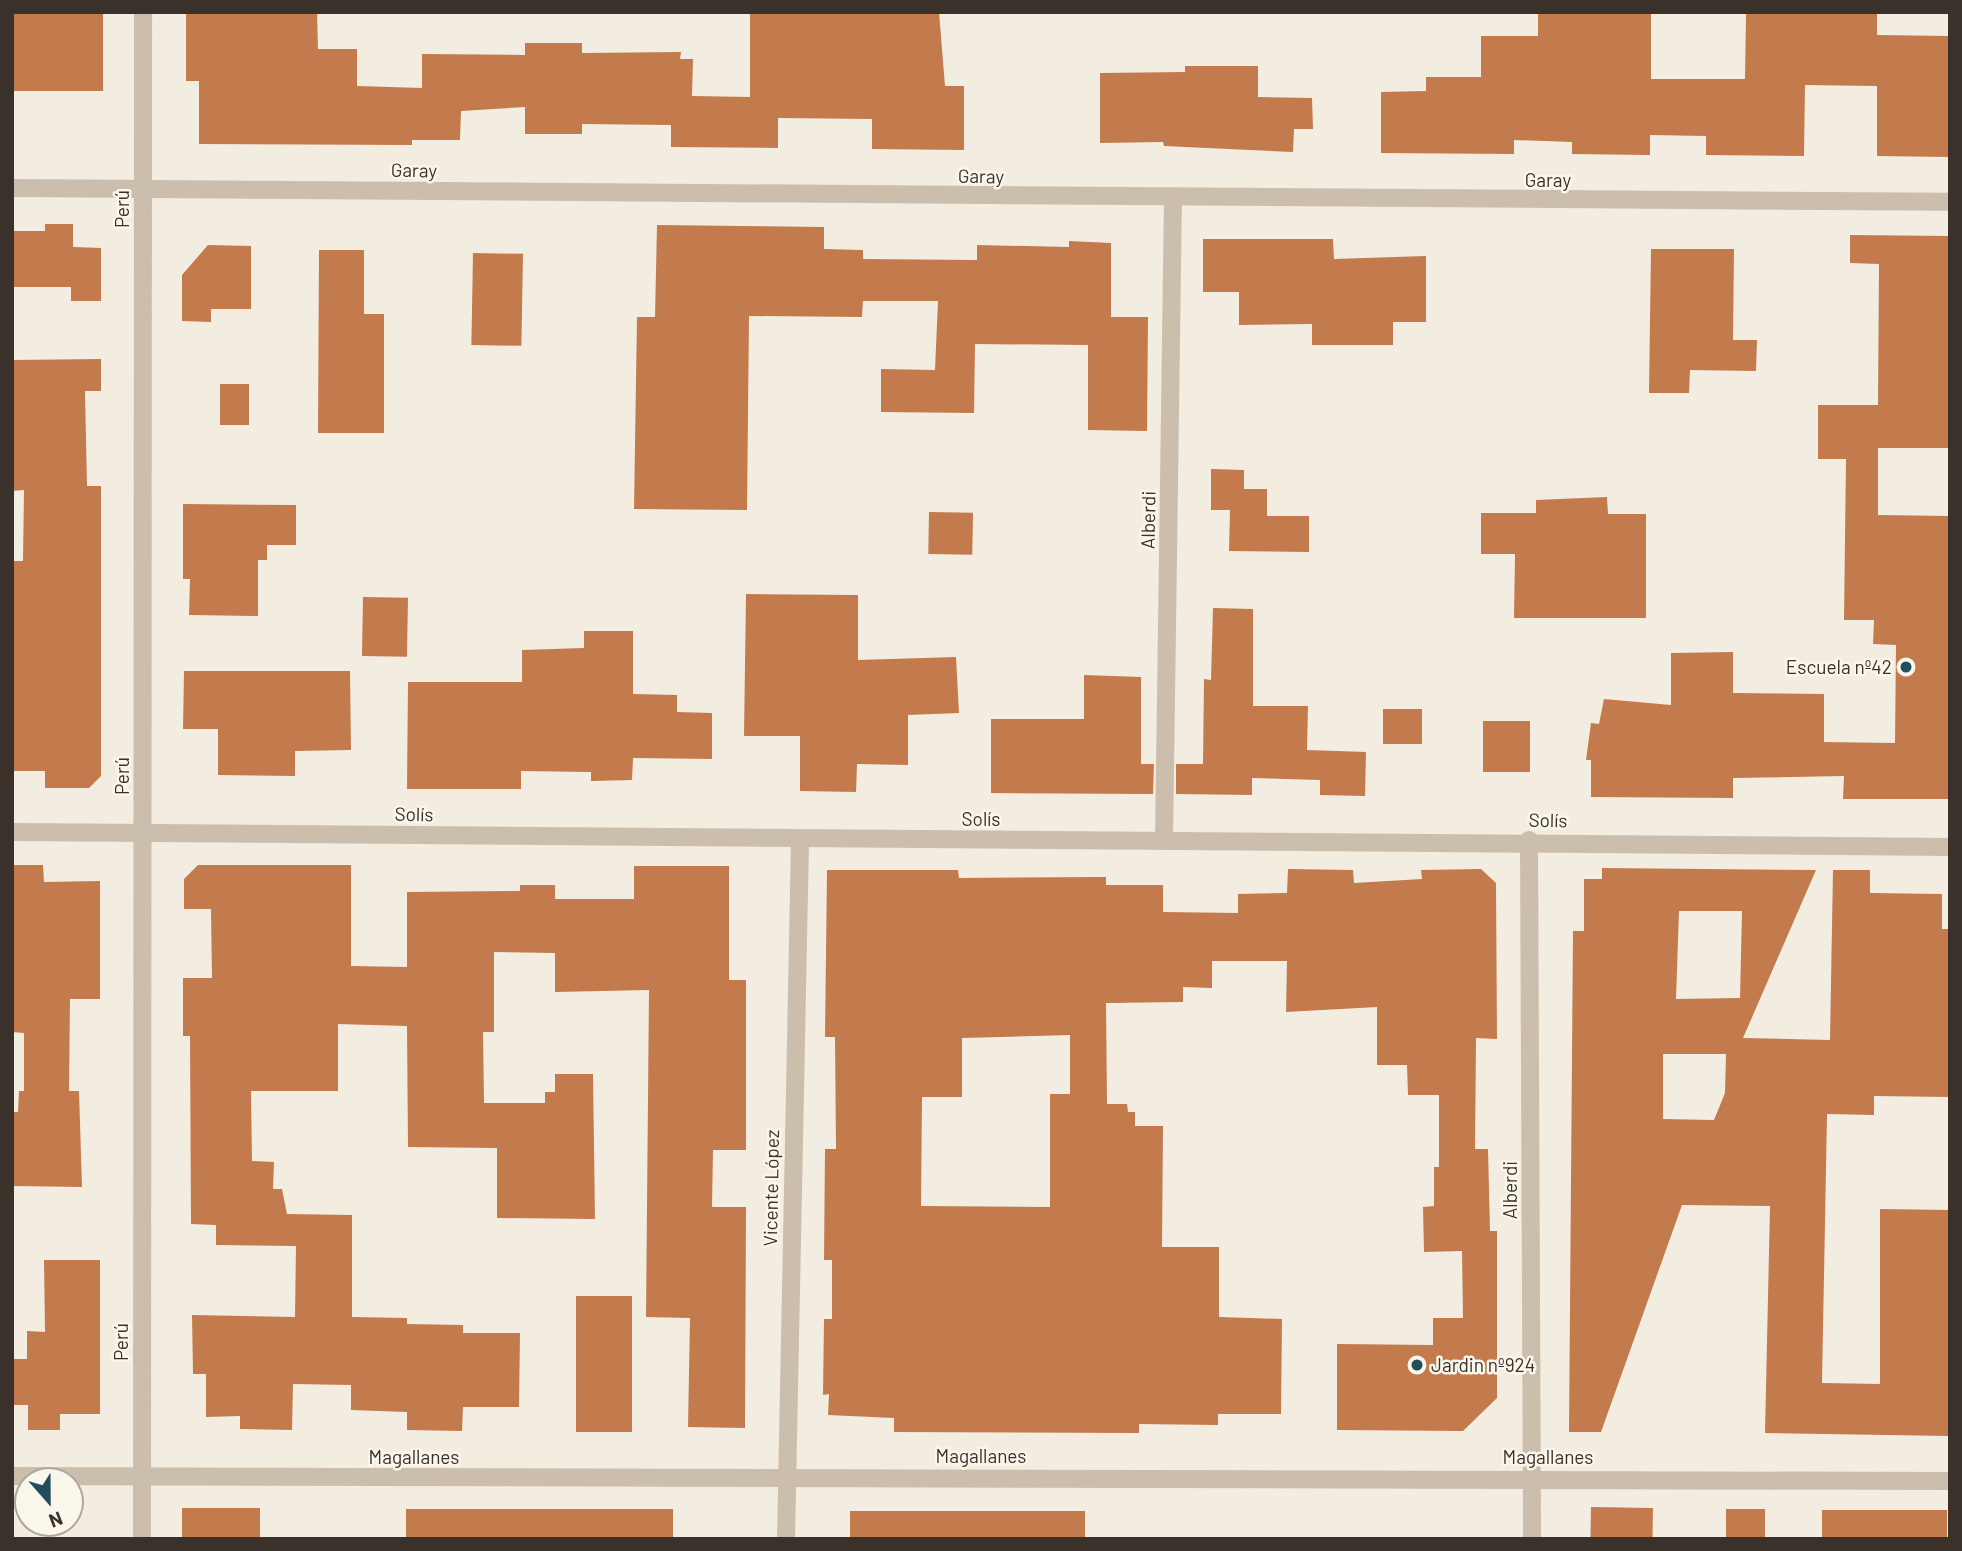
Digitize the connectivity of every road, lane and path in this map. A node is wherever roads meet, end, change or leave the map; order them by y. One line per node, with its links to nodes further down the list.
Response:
1 (143, 12): 3 (street, Perú)
2 (12, 188): 3 (street, Garay)
3 (143, 188): 4 (street, Garay); 7 (street, Perú)
4 (1173, 199): 5 (street, Garay); 10 (street, Alberdi)
5 (1950, 202)
6 (12, 832): 7 (street, Solís)
7 (143, 832): 8 (street, Solís); 14 (street, Perú)
8 (800, 839): 10 (street, Solís); 13 (street, Vicente López)
9 (1529, 840): 10 (street, Solís); 11 (street, Solís); 15 (street, Alberdi)
10 (1164, 841)
11 (1950, 847)
12 (12, 1476): 14 (street, Magallanes)
13 (786, 1477): 14 (street, Magallanes); 15 (street, Magallanes); 18 (street, Vicente López)
14 (141, 1478): 17 (street, Perú)
15 (1533, 1478): 16 (street, Magallanes); 19 (street, Alberdi)
16 (1950, 1481)
17 (142, 1539)
18 (786, 1539)
19 (1532, 1539)

